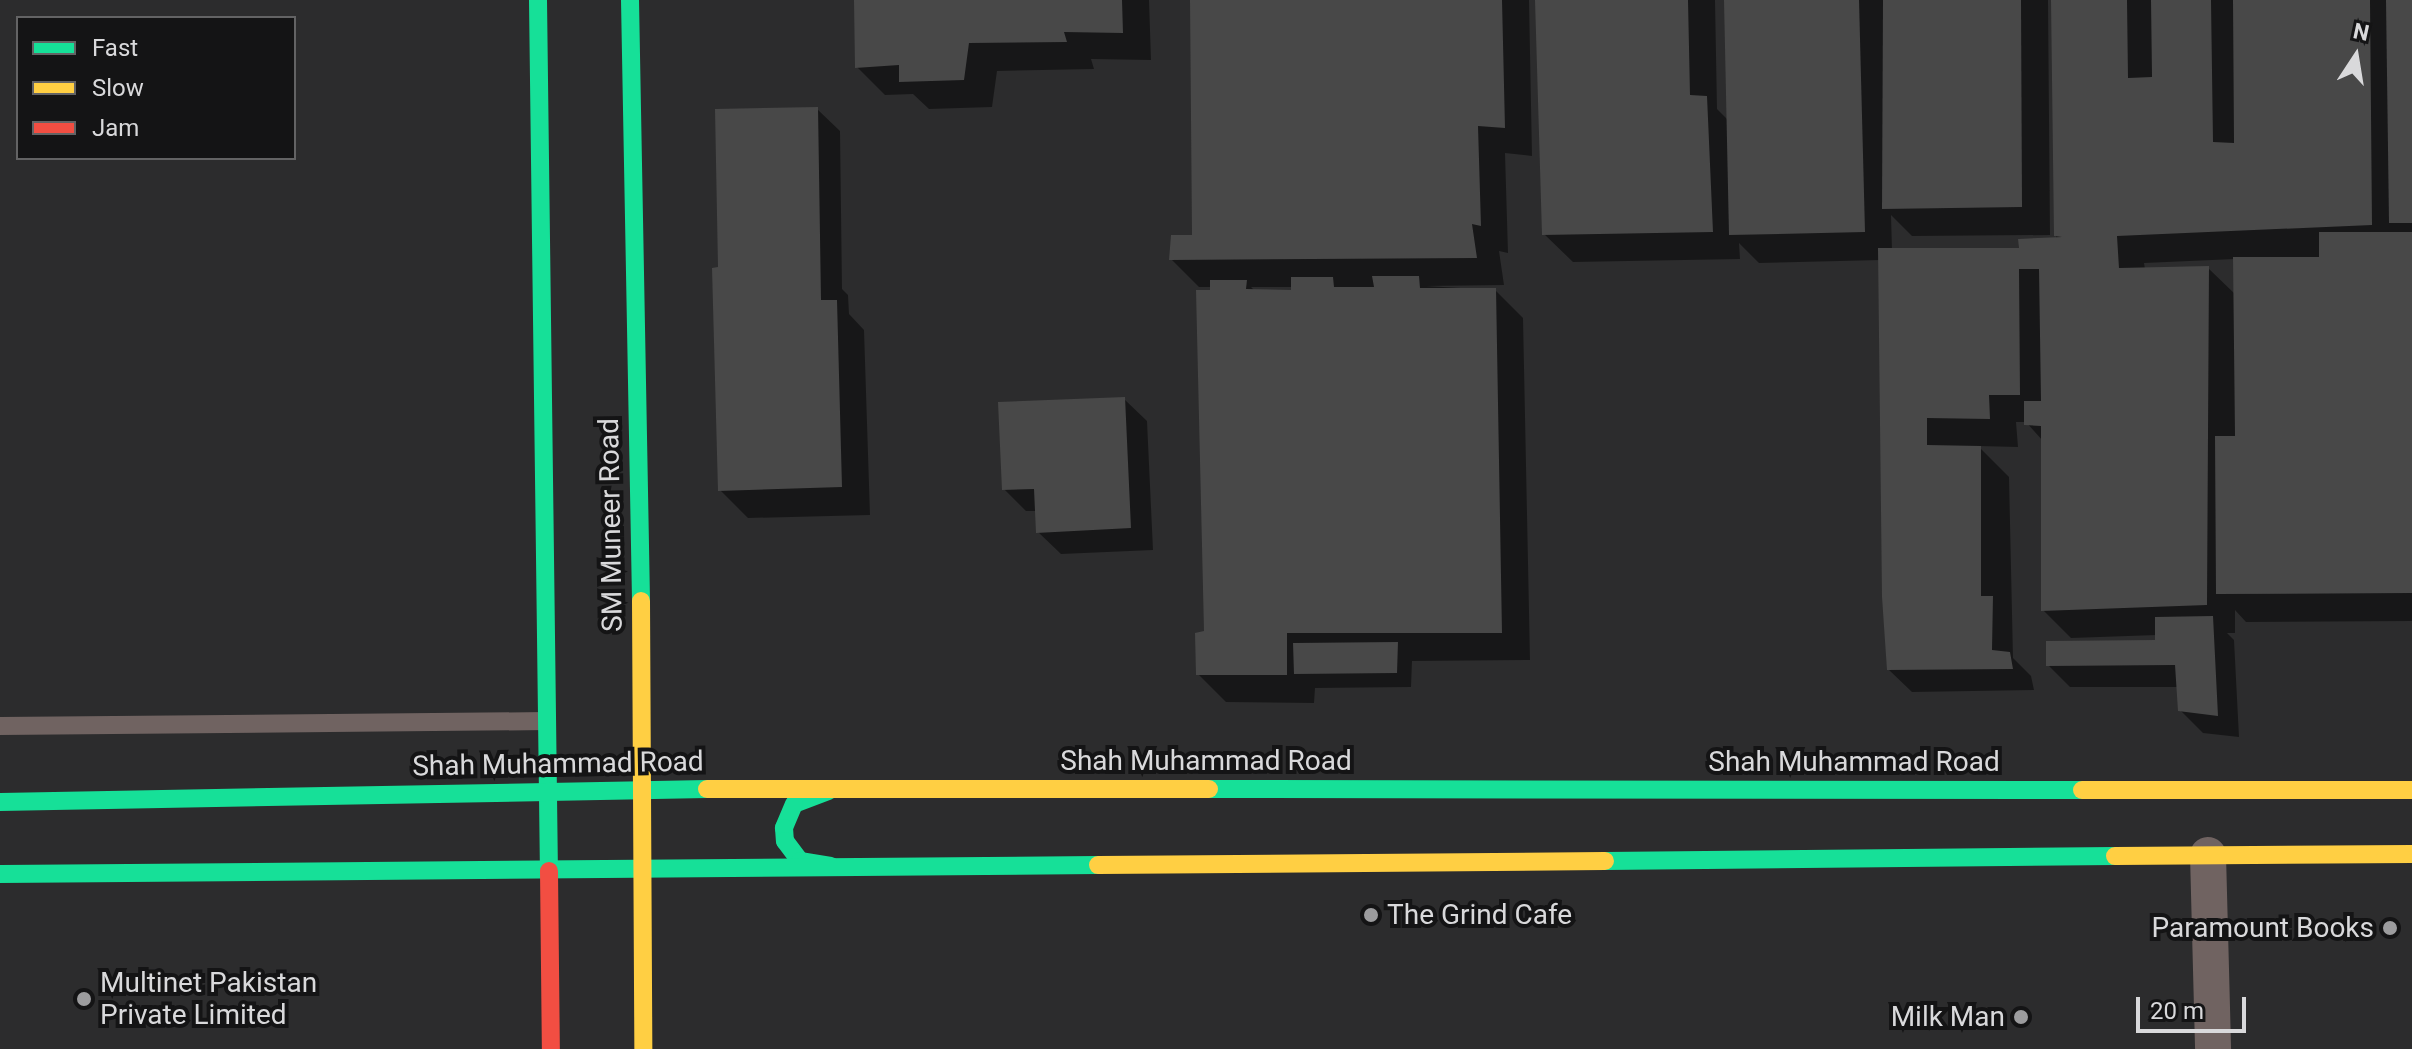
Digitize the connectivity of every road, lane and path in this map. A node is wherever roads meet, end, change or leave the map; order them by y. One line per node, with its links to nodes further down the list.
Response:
1 (538, 0): 3 (main road)
2 (630, 0): 5 (main road, SM Muneer Road)
3 (546, 721): 4 (lane); 8 (main road)
4 (0, 726)
5 (644, 789): 7 (main road, Shah Muhammad Road); 8 (main road, Shah Muhammad Road); 13 (main road, SM Muneer Road)
6 (2412, 790): 7 (main road, Shah Muhammad Road)
7 (828, 791): 12 (main road)
8 (547, 792): 9 (main road, Shah Muhammad Road); 14 (main road)
9 (0, 802)
10 (2412, 854): 11 (main road)
11 (2208, 855): 12 (main road); 18 (street)
12 (838, 867): 13 (main road)
13 (643, 868): 14 (main road); 17 (main road, SM Muneer Road)
14 (547, 869): 15 (main road); 16 (main road)
15 (0, 874)
16 (551, 1049)
17 (643, 1049)
18 (2213, 1049)

